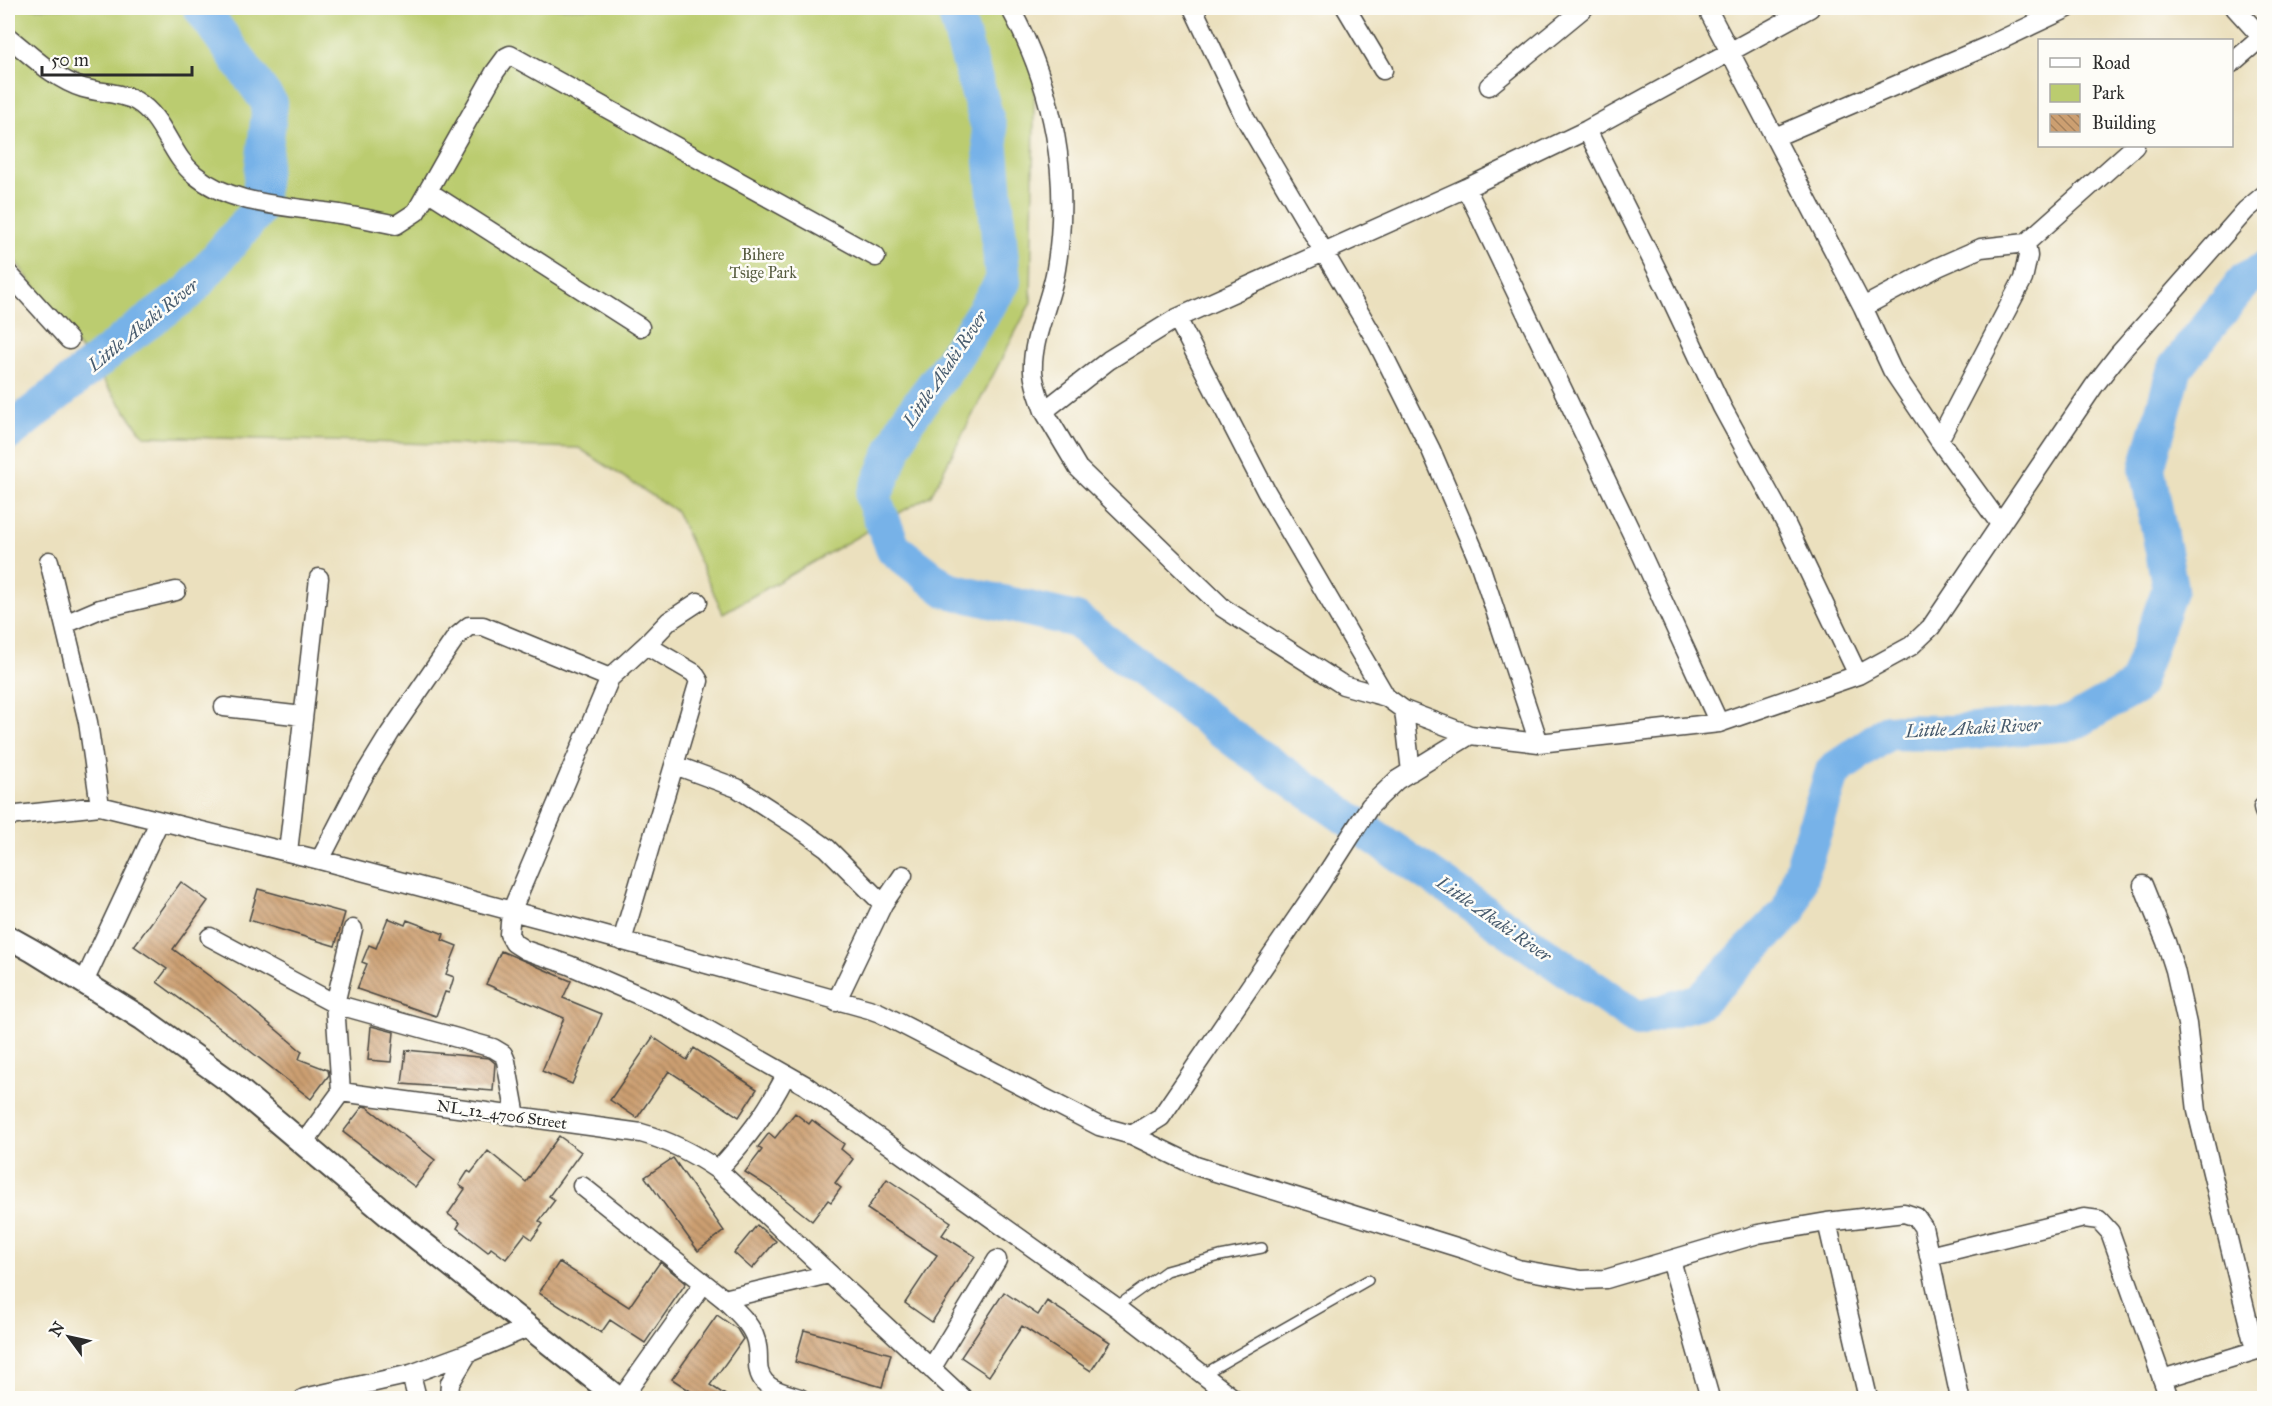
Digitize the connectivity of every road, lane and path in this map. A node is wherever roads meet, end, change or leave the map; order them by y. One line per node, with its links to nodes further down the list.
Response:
1 (1010, 8): 29 (street)
2 (1193, 8): 22 (street)
3 (1346, 8): 13 (street)
4 (1584, 8): 14 (street)
5 (1707, 8): 11 (street)
6 (1810, 8): 11 (street)
7 (2068, 8): 16 (street)
8 (2235, 8): 10 (street)
9 (8, 37): 19 (street)
10 (2263, 39): 12 (street)
11 (1730, 53): 15 (street); 16 (street)
12 (2233, 62)
13 (1383, 70)
14 (1489, 86)
15 (1587, 130): 18 (street); 38 (street)
16 (1775, 136): 25 (street)
17 (2133, 147): 21 (street)
18 (1466, 188): 22 (street); 44 (street)
19 (429, 192): 23 (street); 27 (street)
20 (2265, 195): 31 (street)
21 (2026, 243): 25 (street); 30 (street)
22 (1325, 252): 26 (street); 46 (street)
23 (876, 257)
24 (8, 273): 28 (street)
25 (1863, 307): 30 (street)
26 (1176, 318): 29 (street); 40 (street)
27 (640, 327)
28 (69, 340)
29 (1044, 411): 40 (street)
30 (1939, 441): 31 (street)
31 (2000, 524): 38 (street)
32 (49, 561): 36 (street)
33 (319, 578): 43 (street)
34 (176, 591): 36 (street)
35 (698, 602): 37 (street)
36 (65, 624): 49 (street)
37 (646, 645): 39 (street); 47 (street)
38 (1858, 675): 44 (street)
39 (610, 678): 53 (street); 57 (street)
40 (1386, 697): 42 (street)
41 (224, 706): 43 (street)
42 (1404, 710): 45 (street); 48 (street)
43 (303, 716): 52 (street)
44 (1719, 723): 46 (street)
45 (1470, 735): 46 (street); 48 (street)
46 (1539, 744)
47 (675, 765): 56 (street); 61 (street)
48 (1411, 772): 68 (street)
49 (100, 806): 50 (street); 51 (street)
50 (8, 816)
51 (159, 822): 52 (street); 62 (street)
52 (288, 852): 53 (street)
53 (320, 860): 57 (street)
54 (903, 875): 56 (street)
55 (2143, 885): 83 (street)
56 (883, 904): 63 (street)
57 (511, 912): 61 (street); 65 (street)
58 (353, 928): 64 (street)
59 (8, 937): 62 (street)
60 (210, 937): 64 (street)
61 (622, 941): 63 (street)
62 (84, 982): 69 (street)
63 (836, 1002): 68 (street)
64 (335, 1004): 66 (street); 67 (street)
65 (786, 1075): 70 (street); 81 (street)
66 (341, 1092): 67 (street, NL_12_4706 Street); 69 (street)
67 (516, 1116): 70 (street, NL_12_4706 Street)
68 (1132, 1135): 76 (street)
69 (303, 1144): 82 (street)
70 (718, 1170): 77 (street, NL_12_4706 Street)
71 (582, 1186): 79 (street)
72 (1827, 1222): 74 (street); 76 (street); 98 (street)
73 (1262, 1248): 81 (lane)
74 (1929, 1256): 88 (street); 99 (street)
75 (997, 1260): 85 (street)
76 (1671, 1260): 97 (street)
77 (829, 1274): 80 (street); 85 (street, NL_12_4706 Street)
78 (1368, 1280): 87 (lane)
79 (703, 1284): 80 (street); 93 (street)
80 (724, 1299): 94 (street)
81 (1116, 1307): 87 (street)
82 (527, 1328): 84 (street); 93 (street)
83 (2260, 1349): 88 (street)
84 (468, 1353): 86 (street); 92 (street)
85 (931, 1369): 95 (street, NL_12_4706 Street)
86 (411, 1374): 89 (street); 91 (street)
87 (1202, 1375): 96 (street)
88 (2162, 1379): 100 (street)
89 (347, 1394): 90 (street)
90 (304, 1398)
91 (417, 1398)
92 (449, 1398)
93 (620, 1398)
94 (800, 1398)
95 (963, 1398)
96 (1233, 1398)
97 (1710, 1398)
98 (1868, 1398)
99 (1960, 1398)
100 (2169, 1398)

